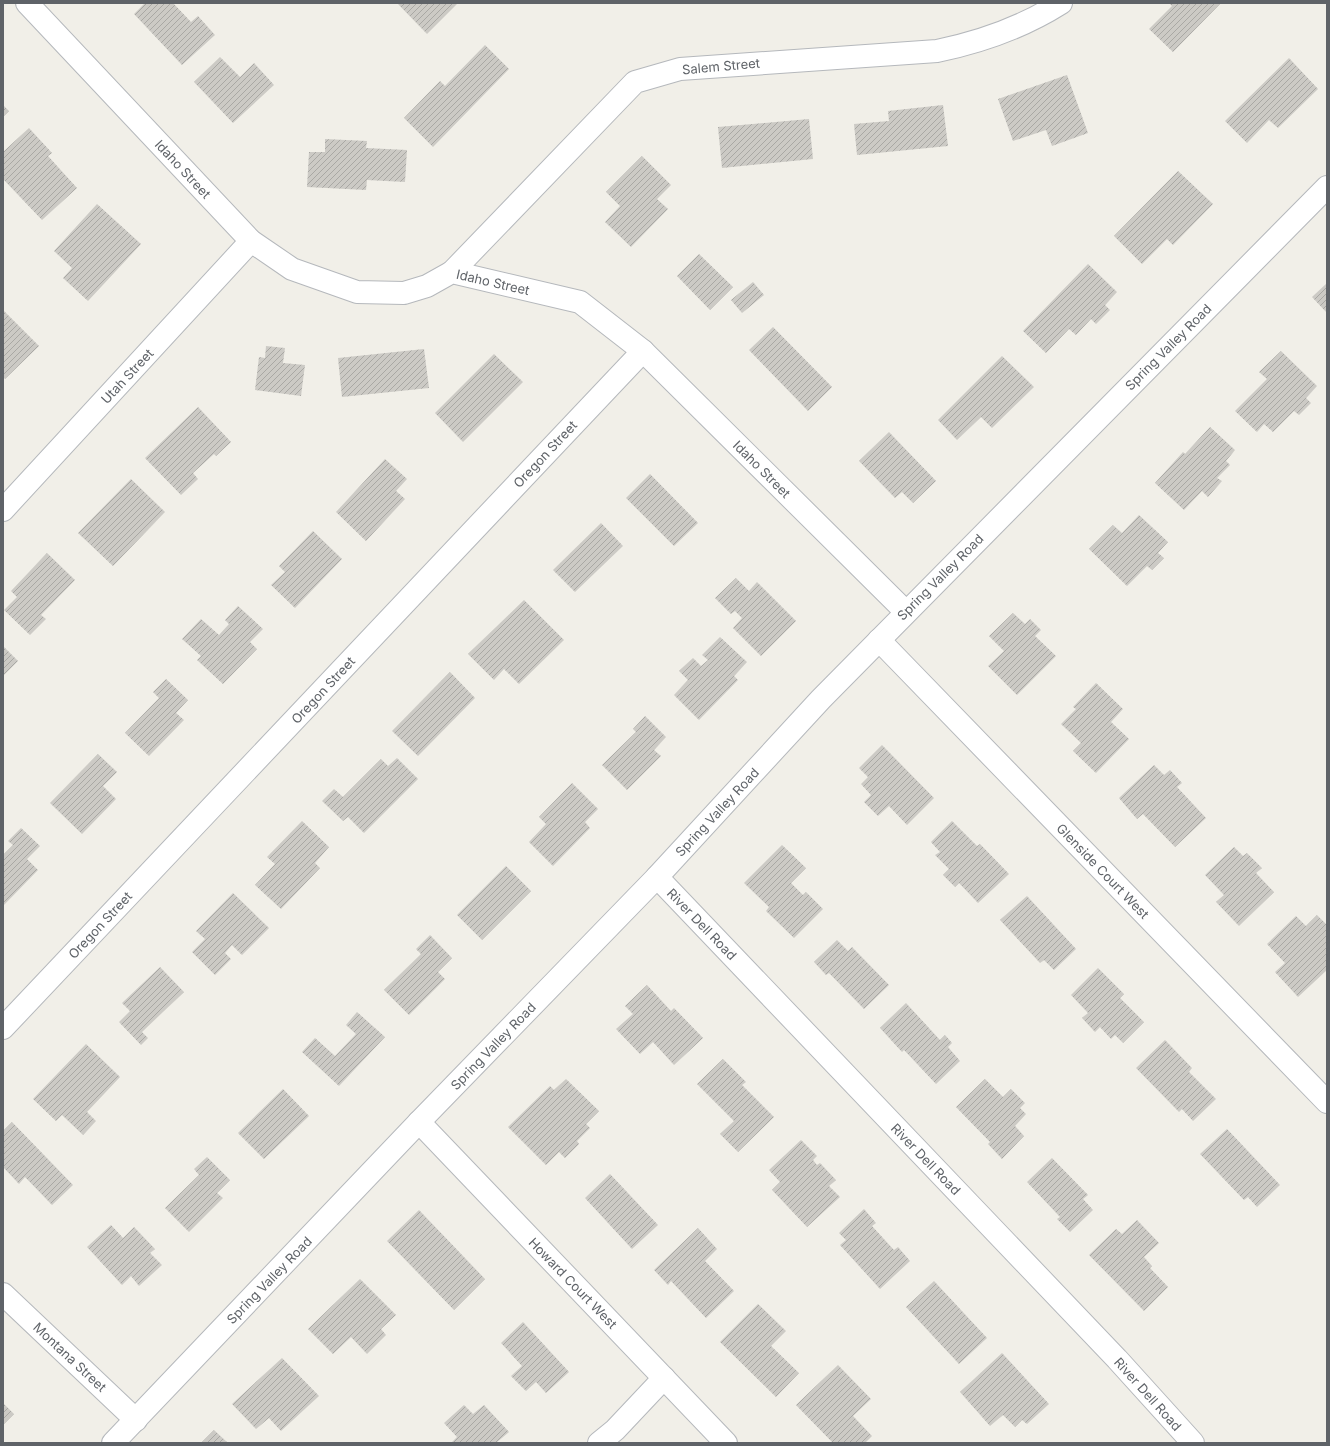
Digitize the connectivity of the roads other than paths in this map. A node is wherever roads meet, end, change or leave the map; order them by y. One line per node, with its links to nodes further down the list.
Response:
1 (27, 3): 4 (street, Idaho Street)
2 (1062, 3): 5 (street, Salem Street)
3 (1327, 187): 8 (street, Spring Valley Road)
4 (251, 242): 5 (street, Idaho Street); 7 (street, Utah Street)
5 (452, 272): 6 (street, Idaho Street)
6 (643, 351): 8 (street, Idaho Street); 11 (street, Oregon Street)
7 (3, 510)
8 (906, 612): 9 (street, Spring Valley Road)
9 (879, 640): 10 (street, Spring Valley Road); 12 (street, Glenside Court West)
10 (657, 877): 13 (street, Spring Valley Road); 20 (street, River Dell Road)
11 (3, 1028)
12 (1327, 1102)
13 (419, 1122): 15 (street, Howard Court West); 16 (street, Spring Valley Road)
14 (3, 1294): 16 (street, Montana Street)
15 (664, 1378): 18 (street); 19 (street, Howard Court West)
16 (136, 1420): 17 (street, Spring Valley Road)
17 (113, 1443)
18 (599, 1443)
19 (726, 1443)
20 (1192, 1443)

